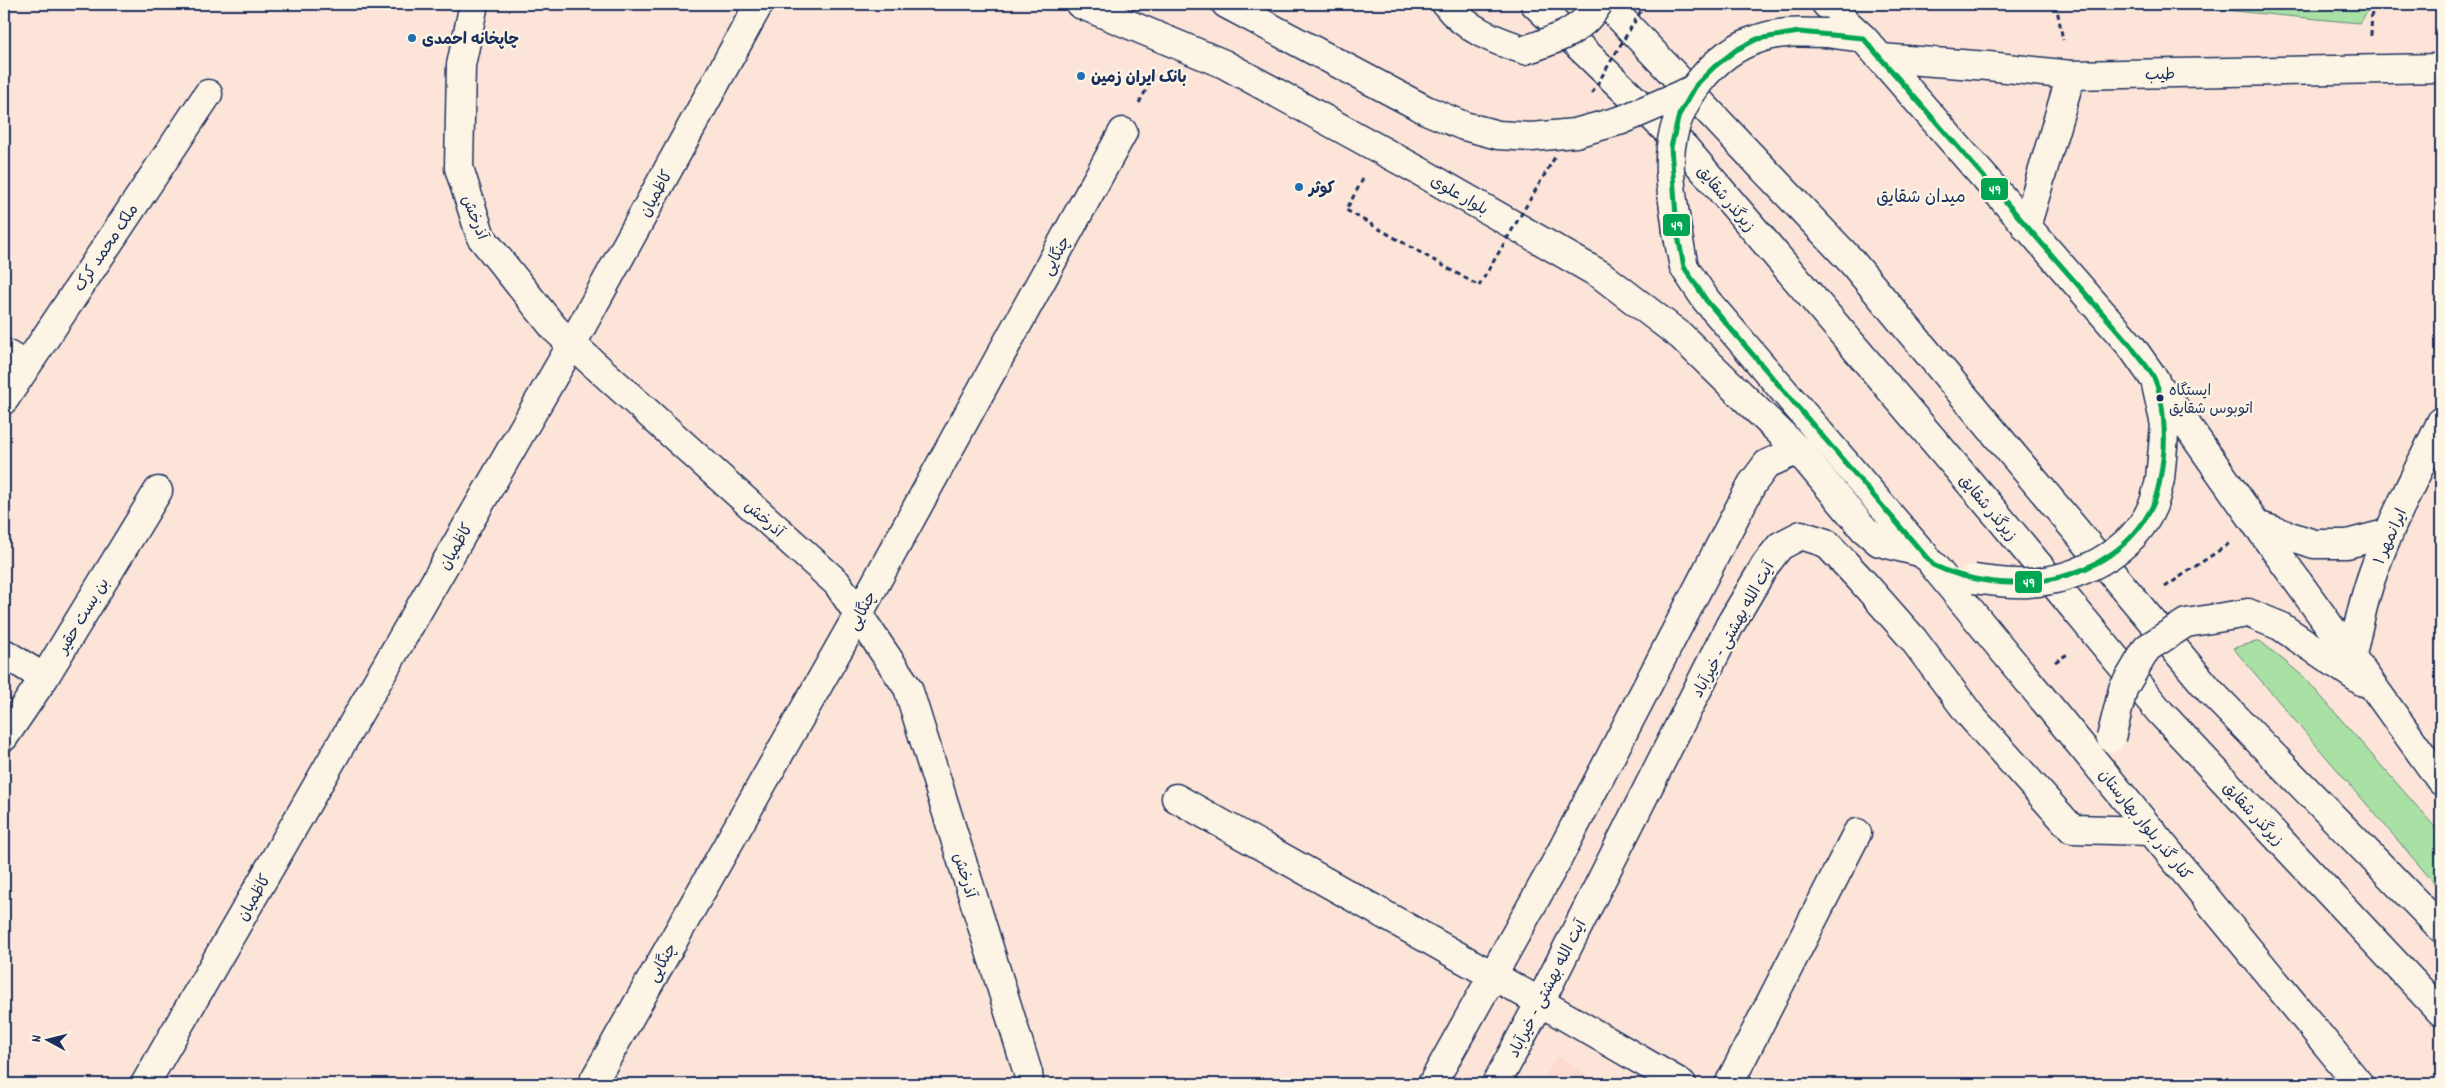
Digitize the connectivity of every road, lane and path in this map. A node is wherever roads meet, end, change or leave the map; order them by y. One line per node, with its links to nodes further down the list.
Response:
1 (474, 4): 23 (main road, آذرخش)
2 (759, 4): 23 (main road, کاظمیان)
3 (1080, 4): 13 (main road, بلوار علوی)
4 (1226, 4): 17 (main road, bridge)
5 (1446, 4): 12 (main road, bridge)
6 (1535, 4): 12 (main road, زیرگذر شقایق)
7 (1598, 4): 12 (main road, bridge)
8 (1607, 4): 43 (main road)
9 (1826, 4): 14 (main road)
10 (2390, 4): 11 (path)
11 (2441, 6)
12 (1567, 35): 46 (main road, زیرگذر شقایق)
13 (1172, 43): 19 (path); 28 (main road, بلوار علوی)
14 (1872, 48): 16 (main road, طیب); 17 (main road, bridge); 21 (main road)
15 (2441, 68): 16 (main road, طیب)
16 (2071, 75): 21 (main road)
17 (1694, 88): 32 (main road, bridge)
18 (208, 94): 24 (main road, ملک محمد کرک)
19 (1123, 132): 33 (main road, چنگایی)
20 (1346, 210): 22 (path)
21 (2026, 227): 25 (main road)
22 (1479, 286)
23 (572, 344): 33 (main road, آذرخش); 48 (main road, کاظمیان)
24 (15, 359): 26 (main road, ملک محمد کرک)
25 (2155, 380): 30 (main road); 32 (main road, bridge)
26 (4, 400)
27 (2441, 422): 31 (main road, ایرانمهر ۱)
28 (1798, 450): 32 (main road, بلوار علوی); 44 (main road)
29 (158, 491): 36 (main road, بن بست حقیر)
30 (2257, 526): 31 (main road); 35 (main road)
31 (2389, 533): 35 (main road, ایرانمهر ۱)
32 (1928, 559): 41 (main road, کنار گذر بلوار بهارستان)
33 (858, 615): 47 (main road, آذرخش); 49 (main road, چنگایی)
34 (4, 653): 36 (main road)
35 (2352, 655): 37 (main road)
36 (44, 678): 38 (main road, بن بست حقیر)
37 (2375, 690): 39 (main road); 41 (main road, bridge)
38 (4, 737)
39 (2441, 781)
40 (1176, 798): 44 (main road)
41 (2152, 831): 45 (main road, آیت الله بهشتی - خیرآباد); 54 (main road, کنار گذر بلوار بهارستان)
42 (1857, 833): 53 (main road)
43 (2441, 928)
44 (1492, 975): 45 (main road); 50 (main road)
45 (1540, 1002): 51 (main road, آیت الله بهشتی - خیرآباد); 52 (main road)
46 (2441, 1012)
47 (1026, 1081)
48 (146, 1084)
49 (592, 1084)
50 (1432, 1084)
51 (1496, 1084)
52 (1682, 1084)
53 (1729, 1084)
54 (2359, 1084)

